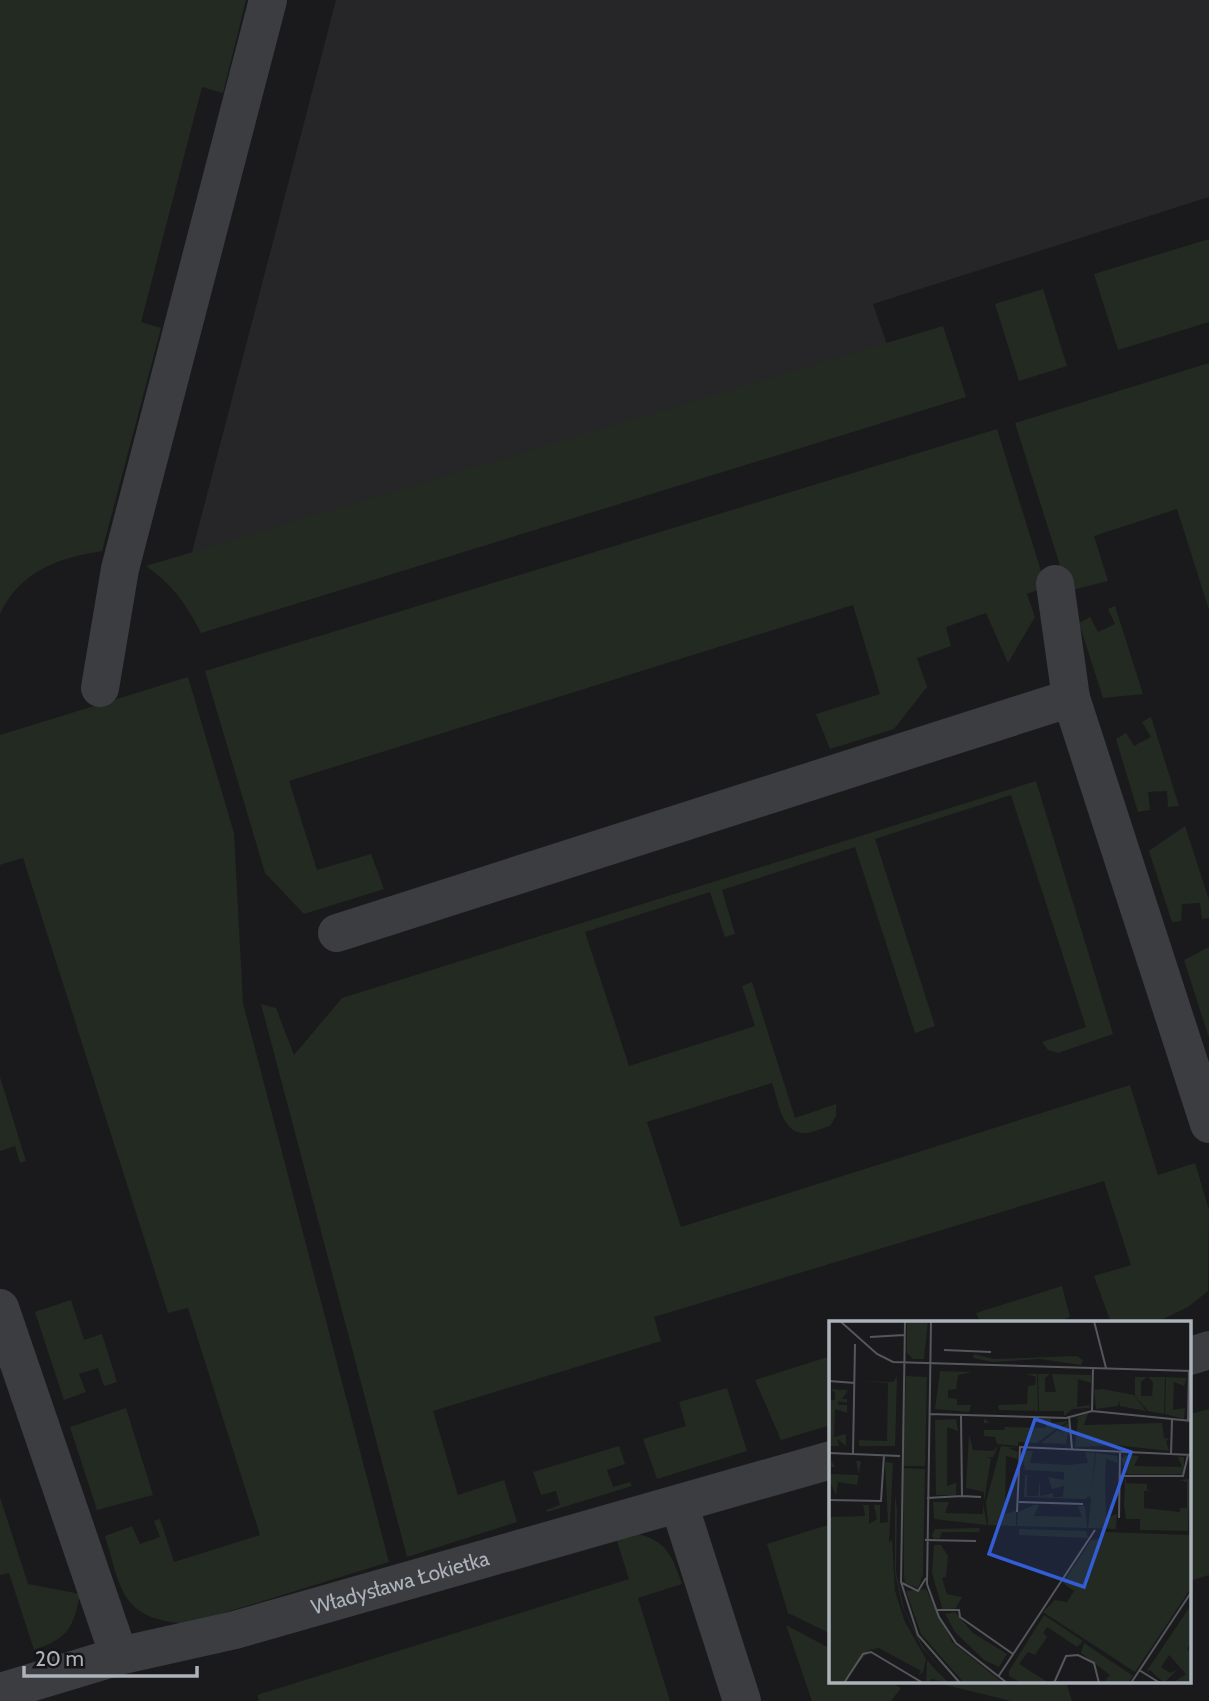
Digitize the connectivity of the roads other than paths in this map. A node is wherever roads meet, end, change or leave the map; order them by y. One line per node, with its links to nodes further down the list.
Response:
1 (268, 0): 3 (street)
2 (1055, 584): 4 (street)
3 (100, 688)
4 (1071, 698): 5 (street); 6 (street)
5 (337, 933)
6 (1209, 1125)
7 (0, 1308): 10 (street)
8 (1209, 1350): 9 (street)
9 (1192, 1355)
10 (13, 1395): 13 (street)
11 (829, 1461): 12 (street, Władysława Łokietka)
12 (679, 1504): 13 (street, Władysława Łokietka); 15 (street)
13 (118, 1656): 14 (street, Władysława Łokietka)
14 (0, 1692)
15 (742, 1701)

